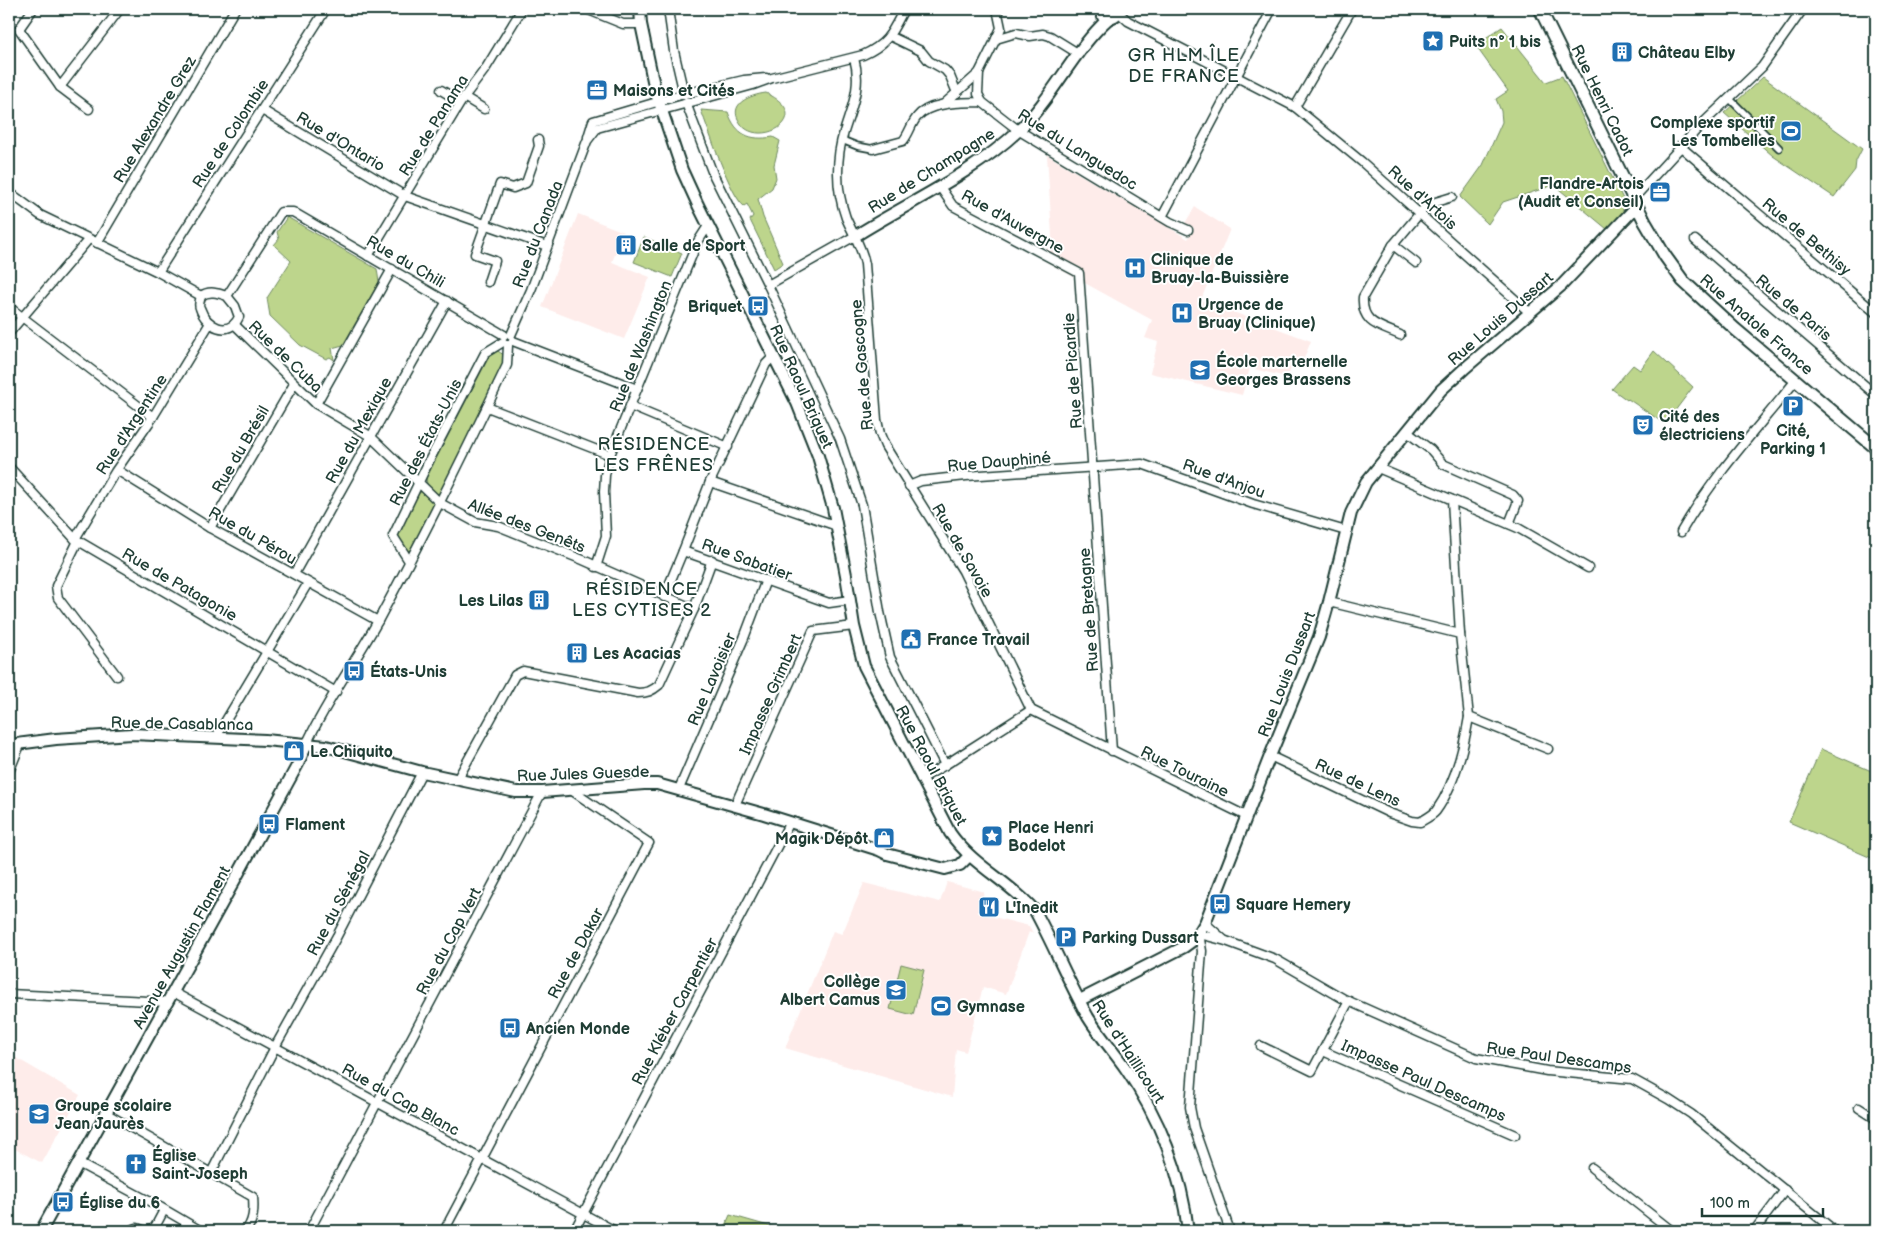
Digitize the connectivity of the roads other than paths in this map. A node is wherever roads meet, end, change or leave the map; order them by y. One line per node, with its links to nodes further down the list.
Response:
1 (33, 9): 24 (street)
2 (120, 9): 24 (street)
3 (234, 9): 57 (street, Rue Alexandre Grez)
4 (326, 9): 37 (street, Rue de Colombie)
5 (522, 9): 29 (street, Rue de Panama)
6 (586, 9): 16 (street)
7 (640, 9): 16 (street, Rue Raoul Briquet)
8 (668, 9): 27 (street)
9 (904, 9): 17 (street)
10 (997, 9): 18 (street)
11 (1266, 9): 23 (street)
12 (1352, 9): 34 (street)
13 (1540, 9): 48 (main road, Rue Henri Cadot)
14 (1803, 9): 28 (street)
15 (1106, 12): 19 (street, Rue de Champagne); 23 (street, Rue d'Artois)
16 (641, 24): 33 (street, Rue Raoul Briquet)
17 (890, 36): 20 (street); 26 (street)
18 (996, 39): 19 (street); 21 (street)
19 (1079, 54): 38 (street, Rue de Champagne)
20 (854, 58): 22 (street); 40 (street, Rue de Gascogne)
21 (979, 73): 26 (street); 30 (street)
22 (772, 78): 27 (street); 31 (street)
23 (1238, 78): 34 (street, Rue d'Artois); 50 (street)
24 (60, 87): 35 (street)
25 (441, 90): 29 (street)
26 (956, 92): 32 (street)
27 (684, 94): 33 (street)
28 (1729, 98): 41 (street); 42 (street)
29 (462, 100): 36 (street); 46 (street, Rue de Panama)
30 (982, 102): 32 (street); 38 (street, Rue du Languedoc)
31 (686, 103): 33 (street); 66 (street)
32 (945, 103): 43 (street)
33 (659, 105): 52 (street, Rue Raoul Briquet); 59 (street, Rue du Canada)
34 (1295, 107): 49 (street, Rue d'Artois)
35 (89, 109)
36 (484, 109)
37 (262, 110): 46 (street, Rue d'Ontario); 63 (street, Rue de Colombie)
38 (1018, 130): 44 (street, Rue de Champagne); 50 (street, Rue du Languedoc)
39 (538, 140): 51 (street)
40 (842, 140): 43 (street); 54 (street, Rue de Gascogne)
41 (1680, 146): 48 (street); 72 (street, Rue de Bethisy)
42 (1779, 148)
43 (873, 149)
44 (940, 187): 54 (street, Rue de Champagne); 64 (street, Rue d'Auvergne)
45 (9, 192): 55 (street)
46 (405, 196): 51 (street, Rue d'Ontario); 60 (street, Rue de Panama)
47 (1452, 197): 49 (street)
48 (1635, 203): 71 (street, Rue Louis Dussart); 80 (main road, Rue Anatole France)
49 (1420, 213): 58 (street); 71 (street, Rue d'Artois)
50 (1162, 217): 53 (street, Rue du Languedoc)
51 (485, 225): 59 (street, Rue d'Ontario); 65 (street)
52 (708, 226): 79 (street, Rue Raoul Briquet); 82 (street, Rue de Washington)
53 (1188, 230)
54 (855, 236): 66 (street, Rue de Champagne); 99 (street, Rue de Gascogne)
55 (88, 240): 57 (street); 73 (street)
56 (1695, 240): 83 (street, Rue de Paris)
57 (97, 243): 63 (street)
58 (1393, 245): 61 (street); 77 (street)
59 (547, 246): 78 (street, Rue du Canada)
60 (368, 256): 62 (street, Rue du Chili); 68 (street, Rue du Chili)
61 (1416, 263)
62 (392, 269): 69 (street, Rue du Chili); 84 (street)
63 (158, 272): 67 (street)
64 (1079, 273): 94 (street, Rue de Picardie)
65 (488, 282)
66 (768, 285): 135 (street)
67 (200, 296): 68 (street); 74 (street)
68 (227, 296): 75 (street)
69 (446, 301): 78 (street, Rue du Chili); 89 (street, Rue du Mexique)
70 (9, 306): 73 (street)
71 (1529, 312): 88 (street, Rue Louis Dussart)
72 (1876, 313)
73 (22, 317): 76 (street); 87 (street)
74 (210, 323): 75 (street); 87 (street, Rue d'Argentine)
75 (235, 325): 81 (street, Rue de Cuba)
76 (9, 333)
77 (1400, 335)
78 (508, 340): 82 (street, Rue du Chili); 86 (street); 98 (street, Rue des États-Unis)
79 (774, 356): 90 (street); 103 (street, Rue Raoul Briquet)
80 (1796, 380): 91 (main road, Rue Anatole France); 106 (street)
81 (294, 384): 84 (street, Rue de Cuba); 104 (street, Rue du Brésil)
82 (637, 389): 85 (street, Rue de Washington)
83 (1876, 395)
84 (316, 404): 89 (street, Rue de Cuba)
85 (630, 406): 90 (street); 92 (street, Rue de Washington)
86 (487, 407): 92 (street); 101 (street)
87 (153, 417): 96 (street, Rue d'Argentine)
88 (1407, 432): 95 (street, Rue Louis Dussart); 102 (street)
89 (370, 436): 98 (street, Allée des Genêts); 113 (street, Rue du Mexique)
90 (728, 447): 97 (street)
91 (1876, 448)
92 (610, 455): 111 (street, Rue de Washington)
93 (9, 467): 107 (street, Rue de Patagonie)
94 (1092, 467): 99 (street, Rue Dauphiné); 105 (street, Rue d'Anjou); 133 (street, Rue de Bretagne)
95 (1378, 468): 100 (street); 105 (street, Rue Louis Dussart)
96 (117, 470): 104 (street, Rue du Pérou); 107 (street, Rue d'Argentine)
97 (710, 482): 103 (street); 108 (street)
98 (418, 483): 101 (street, Allée des Genêts); 110 (street, Rue des États-Unis)
99 (909, 486): 126 (street, Rue de Savoie)
100 (1452, 500): 102 (street); 122 (street)
101 (440, 503): 110 (street); 111 (street, Allée des Genêts)
102 (1509, 524): 112 (street)
103 (837, 526): 117 (street, Rue Raoul Briquet)
104 (210, 528): 113 (street, Rue du Pérou)
105 (1346, 531): 118 (street, Rue Louis Dussart)
106 (1681, 532)
107 (76, 540): 123 (street, Rue de Patagonie); 124 (street, Rue d'Argentine)
108 (683, 551): 109 (street, Rue Sabatier); 116 (street, Rue Sabatier)
109 (712, 560): 114 (street, Rue Sabatier); 119 (street)
110 (409, 562): 120 (street)
111 (596, 567): 116 (street, Allée des Genêts)
112 (1588, 568)
113 (294, 574): 115 (street, Rue du Pérou)
114 (766, 580): 117 (street, Rue Sabatier); 140 (street, Rue Lavoisier)
115 (308, 583): 120 (street, Rue du Pérou); 123 (street)
116 (664, 597): 119 (street, Allée des Genêts)
117 (850, 600): 121 (street, Rue Raoul Briquet)
118 (1329, 602): 122 (street); 134 (street, Rue Louis Dussart)
119 (694, 609): 139 (street)
120 (378, 621): 125 (street)
121 (854, 626): 138 (street, Rue Raoul Briquet); 143 (street, Impasse Grimbert)
122 (1460, 634): 127 (street)
123 (268, 651): 125 (street, Rue de Patagonie); 128 (street)
124 (117, 676)
125 (336, 692): 129 (street)
126 (1031, 710): 133 (street); 135 (street)
127 (1468, 716): 132 (street); 134 (street, Rue de Lens)
128 (216, 737): 129 (street, Rue de Casablanca); 130 (street, Rue de Casablanca)
129 (306, 743): 137 (street, Rue Jules Guesde); 150 (street, Avenue Augustin Flament)
130 (20, 745): 131 (street, Rue de Casablanca); 136 (street)
131 (9, 746)
132 (1548, 749)
133 (1112, 751): 144 (street, Rue Touraine)
134 (1270, 756): 144 (street, Rue Louis Dussart)
135 (945, 765): 138 (street)
136 (9, 772)
137 (422, 772): 139 (street, Rue Jules Guesde); 156 (street, Rue du Sénégal)
138 (921, 779): 146 (street, Rue Raoul Briquet)
139 (457, 780): 142 (street, Rue Jules Guesde)
140 (679, 789): 141 (street, Rue Jules Guesde); 143 (street, Rue Jules Guesde)
141 (571, 790): 142 (street, Rue Jules Guesde); 163 (street, Rue de Dakar)
142 (542, 792): 158 (street, Rue du Cap Vert)
143 (735, 805): 145 (street, Rue Jules Guesde)
144 (1246, 816): 147 (street, Rue Louis Dussart)
145 (790, 822): 146 (street, Rue Jules Guesde); 169 (street, Rue Kléber Carpentier)
146 (969, 856): 152 (street)
147 (1205, 923): 148 (street, Rue Louis Dussart); 149 (street, Rue Paul Descamps)
148 (1199, 934): 149 (street, Rue Paul Descamps); 152 (street, Rue Louis Dussart); 182 (street)
149 (1226, 941): 153 (street, Rue Paul Descamps)
150 (173, 992): 154 (street, Avenue Augustin Flament); 156 (street, Rue du Cap Blanc)
151 (9, 994): 154 (street)
152 (1080, 1000): 181 (street, Rue d'Haillicourt)
153 (1349, 1001): 157 (street, Impasse Paul Descamps); 167 (street, Rue Paul Descamps)
154 (168, 1002): 160 (street, Avenue Augustin Flament)
155 (1261, 1046): 157 (street, Impasse Paul Descamps)
156 (276, 1047): 158 (street, Rue du Cap Blanc); 166 (street, Rue du Sénégal)
157 (1323, 1050): 162 (street, Impasse Paul Descamps)
158 (378, 1102): 163 (street, Rue du Cap Blanc); 177 (street, Rue du Cap Vert)
159 (1858, 1108): 161 (street)
160 (107, 1114): 164 (street, Avenue Augustin Flament); 166 (street)
161 (1876, 1119)
162 (1515, 1135)
163 (481, 1159): 169 (street, Rue du Cap Blanc); 178 (street)
164 (78, 1163): 168 (street); 171 (street, Avenue Augustin Flament)
165 (1592, 1168): 183 (street)
166 (212, 1173): 170 (street)
167 (1785, 1190): 184 (street); 185 (street, Rue Paul Descamps)
168 (164, 1210): 174 (street); 175 (street)
169 (583, 1214): 179 (street, Rue Kléber Carpentier); 180 (street, Rue du Cap Blanc)
170 (247, 1229): 176 (street)
171 (41, 1231)
172 (129, 1231): 173 (street)
173 (145, 1231)
174 (149, 1231)
175 (201, 1231)
176 (258, 1231)
177 (309, 1231)
178 (444, 1231)
179 (574, 1231)
180 (615, 1231)
181 (1188, 1231)
182 (1230, 1231)
183 (1672, 1231)
184 (1754, 1231)
185 (1835, 1231)

